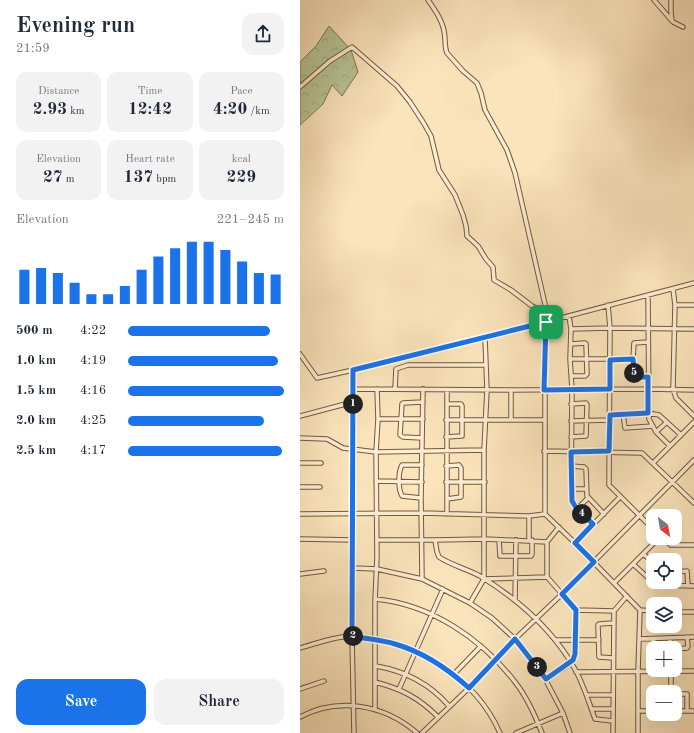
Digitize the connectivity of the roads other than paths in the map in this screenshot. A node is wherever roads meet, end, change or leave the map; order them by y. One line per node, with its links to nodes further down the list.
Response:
1 (428, 0): 13 (street)
2 (654, 0): 4 (street)
3 (671, 0): 4 (street)
4 (673, 22): 5 (street)
5 (682, 27)
6 (300, 86): 13 (street)
7 (694, 283): 8 (street)
8 (673, 289): 9 (street); 11 (street)
9 (648, 295): 10 (street); 18 (street)
10 (608, 305): 14 (street); 16 (street)
11 (675, 305): 12 (street); 19 (street)
12 (694, 305)
13 (547, 313): 15 (street)
14 (569, 316): 15 (street); 17 (street)
15 (546, 322): 21 (street); 46 (street)
16 (610, 328): 17 (street); 18 (street); 29 (street)
17 (571, 329): 23 (street)
18 (648, 329): 19 (street); 22 (street)
19 (674, 329): 20 (street); 42 (street)
20 (694, 329)
21 (485, 338): 28 (street); 30 (street)
22 (648, 342): 27 (street); 34 (street)
23 (571, 344): 25 (street); 26 (street)
24 (300, 354): 32 (street)
25 (570, 359): 26 (street); 33 (street)
26 (586, 359): 29 (street); 33 (street)
27 (633, 359): 29 (street); 34 (street)
28 (396, 360): 31 (street); 32 (street)
29 (610, 360): 40 (street)
30 (485, 366): 31 (street); 44 (street)
31 (396, 369): 37 (street)
32 (353, 370): 35 (street)
33 (571, 376): 39 (street)
34 (648, 377): 41 (street)
35 (353, 389): 36 (street); 48 (street)
36 (377, 389): 37 (street); 57 (street)
37 (395, 389): 38 (street)
38 (423, 389): 43 (street); 49 (street)
39 (572, 389): 40 (street); 46 (street); 51 (street)
40 (610, 389): 41 (street); 54 (street)
41 (648, 389): 42 (street); 52 (street)
42 (673, 389): 47 (street); 56 (street)
43 (447, 390): 44 (street); 50 (street)
44 (487, 390): 45 (street); 62 (street)
45 (511, 390): 46 (street); 63 (street)
46 (544, 390): 64 (street)
47 (694, 390)
48 (353, 402): 55 (street); 78 (street)
49 (423, 402): 58 (street); 59 (street)
50 (446, 404): 60 (street); 61 (street)
51 (571, 404): 65 (street); 67 (street)
52 (648, 413): 53 (street); 68 (street); 70 (street)
53 (623, 414): 54 (street); 70 (street)
54 (610, 415): 66 (street)
55 (300, 416)
56 (694, 416)
57 (378, 419): 58 (street); 84 (street)
58 (401, 419): 59 (street); 76 (street)
59 (423, 419): 76 (street)
60 (446, 420): 61 (street); 73 (street)
61 (462, 420): 62 (street); 73 (street)
62 (485, 420): 63 (street); 81 (street)
63 (511, 420): 64 (street)
64 (544, 420): 82 (street)
65 (586, 420): 66 (street); 67 (street); 74 (street)
66 (610, 420): 83 (street)
67 (571, 421): 74 (street)
68 (667, 422): 71 (street); 72 (street)
69 (694, 422): 72 (street)
70 (652, 426): 71 (street)
71 (656, 432): 77 (street)
72 (681, 436): 77 (street)
73 (446, 437): 80 (street)
74 (571, 437): 85 (street)
75 (300, 438): 78 (street)
76 (422, 438): 79 (street)
77 (670, 446): 89 (street)
78 (353, 449): 84 (street); 110 (street)
79 (422, 450): 80 (street); 84 (street); 90 (street)
80 (446, 450): 81 (street); 91 (street)
81 (484, 450): 98 (street)
82 (544, 451): 85 (street); 116 (street)
83 (609, 451): 85 (street); 89 (street); 104 (street)
84 (376, 452): 93 (street)
85 (571, 452): 92 (street)
86 (694, 460): 99 (street)
87 (300, 463): 88 (street)
88 (321, 463)
89 (653, 463): 99 (street)
90 (422, 465): 94 (street); 95 (street)
91 (446, 466): 96 (street); 97 (street)
92 (571, 466): 102 (street); 103 (street)
93 (376, 481): 94 (street); 111 (street)
94 (399, 482): 95 (street); 105 (street)
95 (422, 482): 105 (street)
96 (446, 482): 97 (street); 106 (street)
97 (462, 482): 98 (street); 106 (street)
98 (485, 482): 115 (street)
99 (673, 482): 108 (street); 119 (street)
100 (320, 487): 101 (street)
101 (300, 488)
102 (571, 489): 103 (street); 109 (street)
103 (586, 489): 107 (street)
104 (620, 497): 117 (street); 119 (street)
105 (421, 498): 112 (street)
106 (447, 498): 114 (street)
107 (588, 498): 109 (street); 117 (street)
108 (694, 503)
109 (577, 509): 121 (street)
110 (353, 512): 111 (street); 113 (street); 126 (street)
111 (377, 513): 112 (street); 127 (street)
112 (422, 513): 114 (street); 124 (street)
113 (300, 514)
114 (447, 514): 115 (street)
115 (485, 514): 118 (street); 125 (street)
116 (545, 514): 118 (street); 122 (street)
117 (604, 514): 121 (street)
118 (529, 516): 131 (street)
119 (639, 516): 120 (street); 140 (street)
120 (646, 522)
121 (593, 524): 133 (street)
122 (559, 527): 132 (street); 133 (street)
123 (300, 539): 126 (street)
124 (422, 539): 127 (street); 128 (street); 149 (street)
125 (485, 539): 128 (street); 129 (street); 150 (street)
126 (353, 540): 142 (street)
127 (377, 540): 143 (street)
128 (435, 540): 150 (street)
129 (499, 540): 130 (street); 138 (street)
130 (516, 540): 131 (street); 138 (street)
131 (531, 540): 132 (street); 138 (street)
132 (546, 542): 148 (street)
133 (575, 543): 140 (street)
134 (652, 545): 137 (street)
135 (682, 545): 136 (street)
136 (694, 545)
137 (643, 554): 139 (street); 141 (street)
138 (516, 556): 151 (street)
139 (646, 556)
140 (594, 562): 152 (street); 157 (street)
141 (633, 564): 147 (street); 152 (street)
142 (353, 568): 143 (street); 171 (street)
143 (377, 569): 149 (street); 159 (street)
144 (324, 571): 146 (street)
145 (682, 571): 154 (street)
146 (300, 574)
147 (646, 576)
148 (547, 577): 151 (street); 157 (street)
149 (422, 579): 156 (street)
150 (484, 579): 151 (street); 160 (street); 161 (street)
151 (516, 579): 160 (street)
152 (614, 583): 158 (street)
153 (682, 585): 154 (street)
154 (688, 586): 155 (street)
155 (694, 586)
156 (443, 589): 161 (street); 168 (street)
157 (562, 594): 162 (street); 169 (street)
158 (628, 596): 163 (street); 165 (street)
159 (375, 599): 168 (street); 178 (street)
160 (515, 600): 169 (street)
161 (470, 603): 175 (street)
162 (576, 610): 165 (street); 181 (street)
163 (640, 610): 164 (street); 176 (street)
164 (646, 610)
165 (614, 611): 170 (street)
166 (682, 612): 167 (street)
167 (694, 612)
168 (431, 615): 182 (street); 185 (street)
169 (536, 619): 175 (street); 179 (street)
170 (613, 623): 180 (street); 186 (street)
171 (352, 636): 178 (street); 183 (street); 207 (street)
172 (694, 637): 174 (street)
173 (670, 638): 174 (street); 177 (street)
174 (687, 638): 184 (street)
175 (515, 639): 187 (street); 198 (street)
176 (639, 639): 177 (street); 191 (street)
177 (653, 639)
178 (375, 640): 185 (street); 189 (street)
179 (555, 640): 181 (street); 188 (street)
180 (599, 640): 181 (street); 186 (street)
181 (575, 641): 188 (street)
182 (481, 646): 187 (street); 197 (street)
183 (300, 648)
184 (682, 648)
185 (415, 651): 196 (street); 197 (street)
186 (613, 658): 190 (street)
187 (496, 660): 201 (street); 221 (street)
188 (571, 663): 195 (street); 198 (street)
189 (376, 666): 196 (street); 200 (street)
190 (613, 671): 191 (street); 195 (street); 206 (street)
191 (638, 671): 192 (street); 212 (street)
192 (646, 671)
193 (682, 671): 194 (street)
194 (694, 671)
195 (576, 672): 204 (street)
196 (406, 675): 203 (street); 208 (street)
197 (453, 675): 201 (street)
198 (546, 679): 217 (street)
199 (324, 681): 202 (street)
200 (376, 682): 203 (street); 209 (street)
201 (469, 688): 208 (street); 225 (street)
202 (300, 689)
203 (399, 689): 218 (street)
204 (587, 694): 206 (street); 210 (street)
205 (682, 694): 215 (street)
206 (613, 696): 211 (street)
207 (353, 706): 209 (street); 219 (street); 222 (street)
208 (449, 706): 218 (street)
209 (375, 709): 223 (street)
210 (592, 709): 211 (street); 220 (street)
211 (613, 710): 220 (street)
212 (638, 711): 213 (street); 230 (street)
213 (646, 711)
214 (682, 711): 215 (street)
215 (687, 711): 216 (street)
216 (694, 711)
217 (563, 713): 221 (street); 228 (street)
218 (438, 717): 224 (street)
219 (300, 718)
220 (613, 721): 229 (street)
221 (538, 724): 226 (street); 227 (street)
222 (354, 733)
223 (417, 733)
224 (422, 733)
225 (500, 733)
226 (516, 733)
227 (542, 733)
228 (570, 733)
229 (613, 733)
230 (638, 733)

